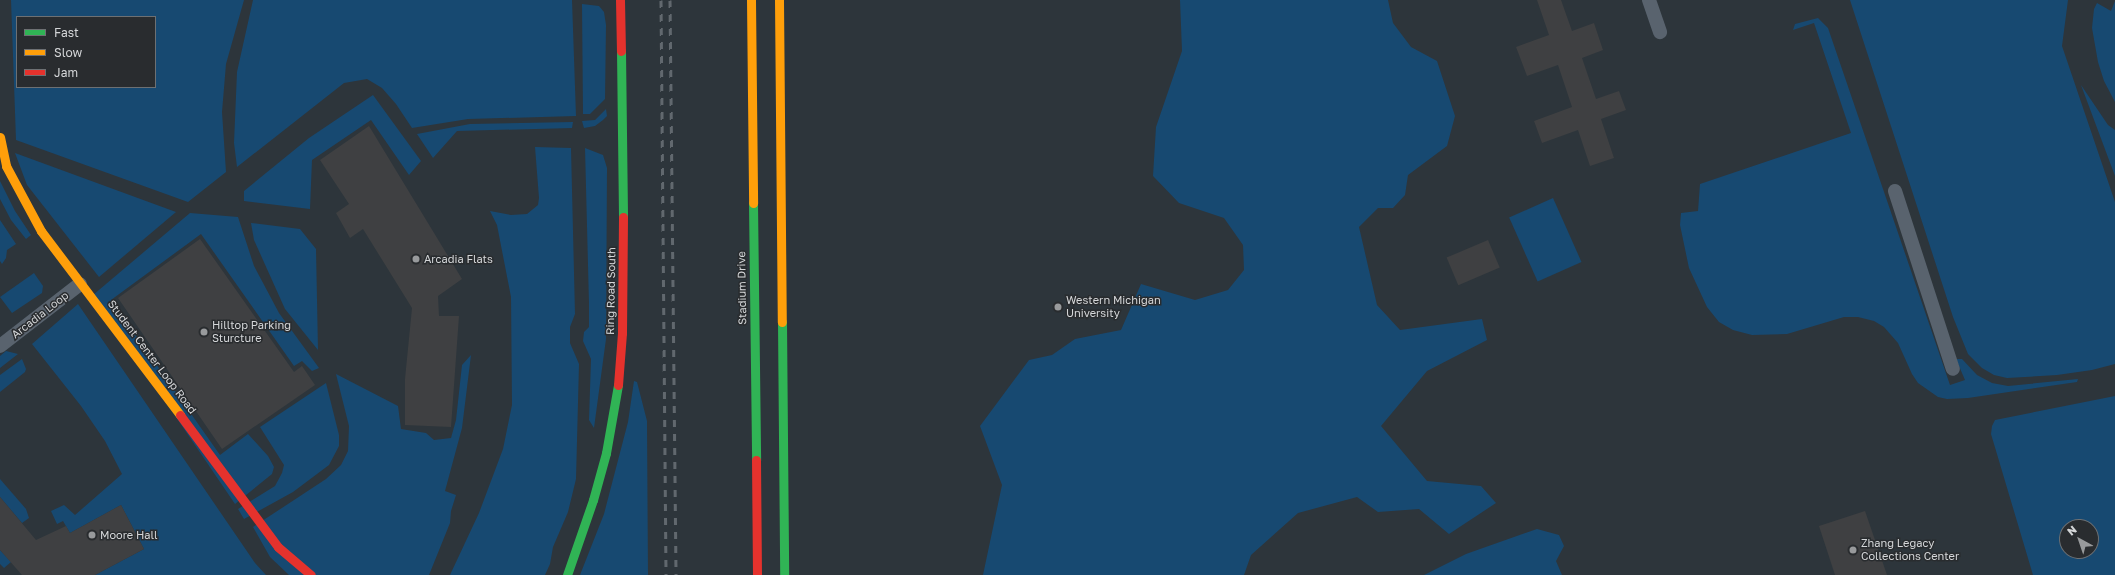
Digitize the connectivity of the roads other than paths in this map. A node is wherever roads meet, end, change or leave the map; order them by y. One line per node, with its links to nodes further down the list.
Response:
1 (620, 0): 12 (main road, Ring Road South)
2 (751, 0): 13 (main road, Stadium Drive)
3 (779, 0): 14 (main road)
4 (1649, 0): 5 (street)
5 (1660, 32)
6 (0, 137): 8 (main road, Student Center Loop Road)
7 (1895, 192): 10 (street)
8 (80, 284): 9 (street, Arcadia Loop); 11 (main road, Student Center Loop Road)
9 (0, 346)
10 (1953, 369)
11 (311, 575)
12 (567, 575)
13 (757, 575)
14 (784, 575)

